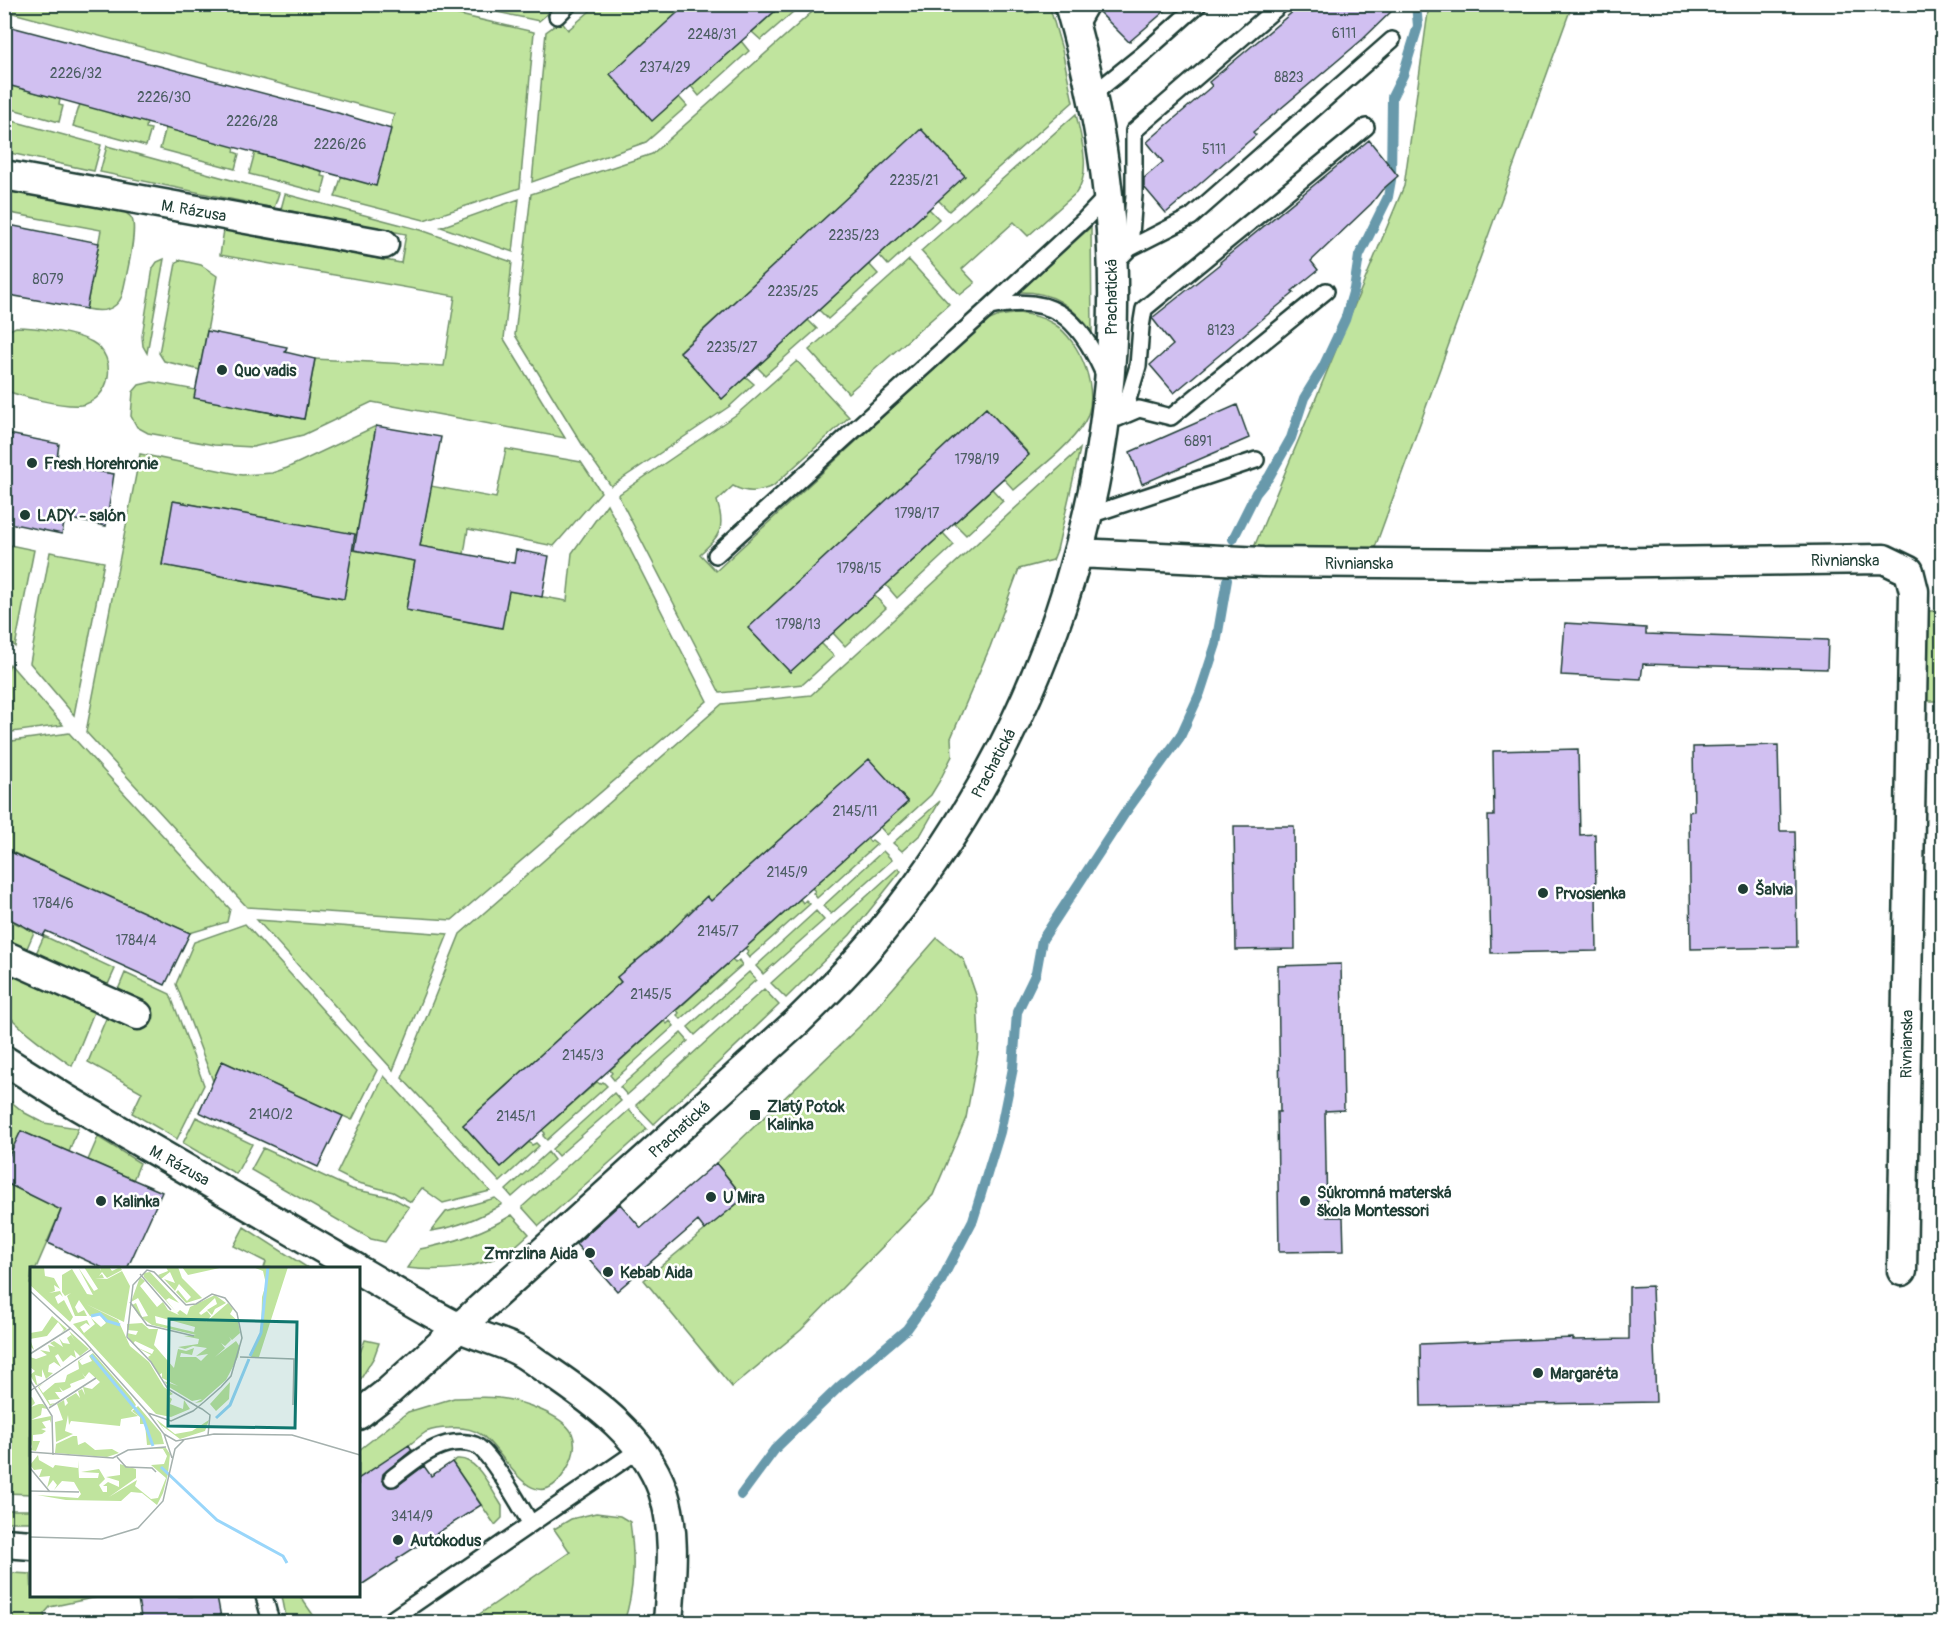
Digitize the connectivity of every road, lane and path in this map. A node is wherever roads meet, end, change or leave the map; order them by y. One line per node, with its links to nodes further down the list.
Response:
1 (569, 4): 5 (lane)
2 (1091, 4): 6 (lane)
3 (1199, 4): 8 (lane)
4 (1281, 4): 13 (lane)
5 (557, 15)
6 (1073, 17): 8 (street, Prachatická)
7 (1392, 39): 13 (lane)
8 (1092, 94): 11 (street, Prachatická)
9 (1366, 127): 17 (lane)
10 (4, 175): 12 (street, M. Rázusa)
11 (1108, 195): 13 (street, Prachatická); 15 (lane)
12 (384, 244)
13 (1121, 257): 16 (street, Prachatická)
14 (1326, 291): 17 (lane)
15 (990, 307): 16 (lane); 21 (lane)
16 (1108, 383): 17 (street, Prachatická)
17 (1114, 420): 19 (street, Prachatická)
18 (1256, 460): 19 (lane)
19 (1087, 516): 20 (street, Prachatická)
20 (1078, 553): 27 (street, Rivnianska); 28 (street, Prachatická)
21 (716, 555)
22 (4, 955): 23 (street)
23 (138, 1015)
24 (4, 1060): 25 (street, M. Rázusa)
25 (354, 1267)
26 (360, 1271): 28 (street, M. Rázusa)
27 (1902, 1271)
28 (458, 1327): 29 (street, Prachatická); 30 (street, M. Rázusa)
29 (360, 1413)
30 (640, 1449): 32 (lane); 38 (street, M. Rázusa)
31 (392, 1478): 32 (lane)
32 (531, 1524): 37 (lane)
33 (4, 1543): 34 (street)
34 (30, 1545)
35 (264, 1597): 36 (lane)
36 (272, 1623)
37 (388, 1623)
38 (668, 1623)

